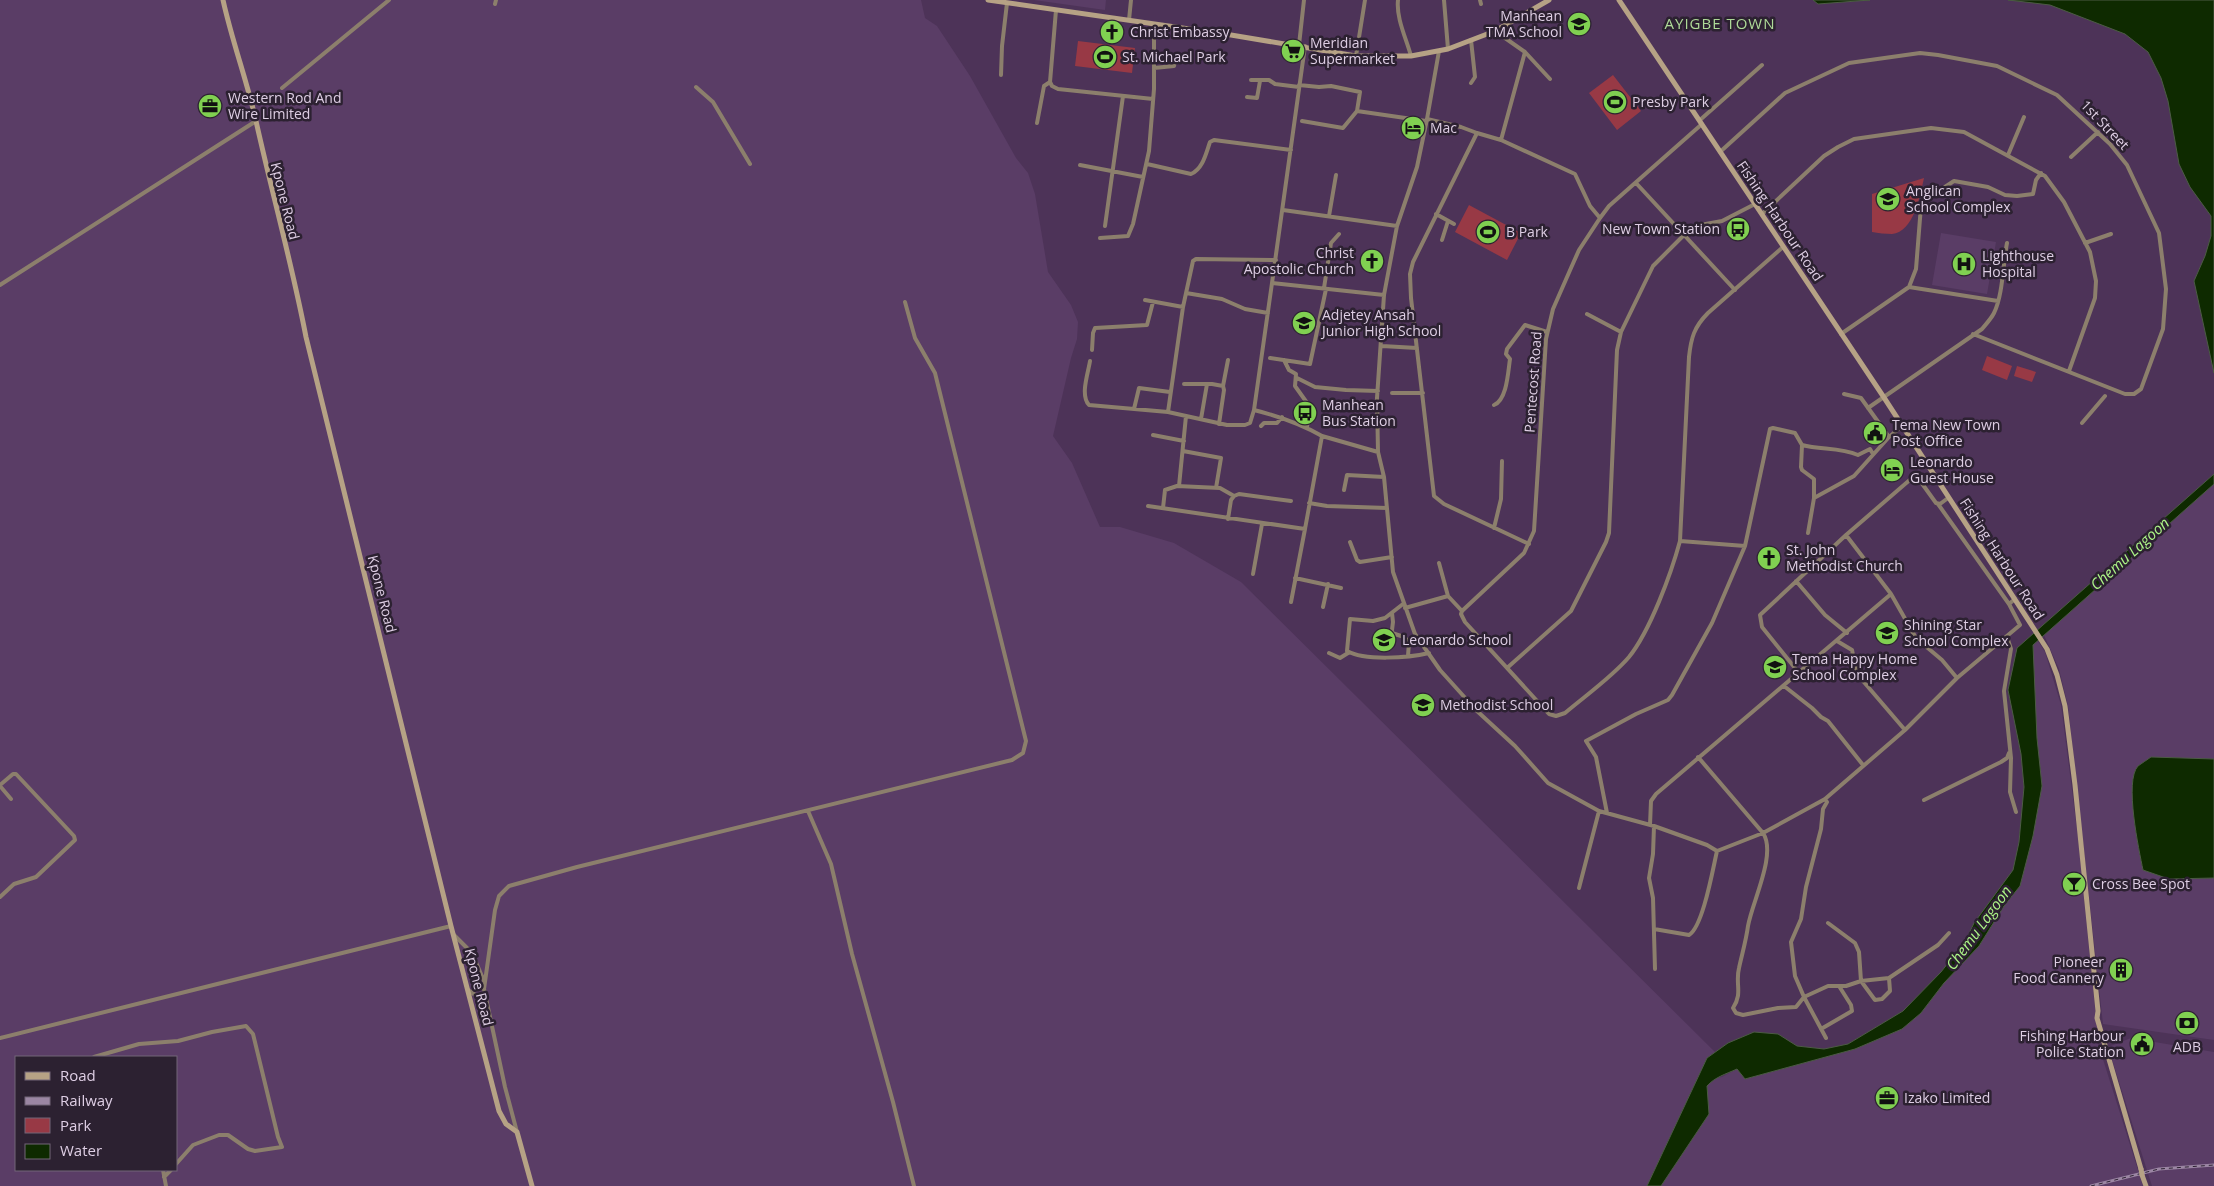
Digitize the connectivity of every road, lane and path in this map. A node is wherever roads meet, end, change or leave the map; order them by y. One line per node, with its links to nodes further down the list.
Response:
1 (222, 0): 42 (street, Kpone Road)
2 (389, 0): 35 (street)
3 (988, 0): 11 (street)
4 (1132, 0): 13 (street)
5 (1304, 0): 17 (street)
6 (1366, 0): 23 (street)
7 (1398, 0): 24 (street)
8 (1444, 0): 19 (street)
9 (1549, 0): 15 (street)
10 (1619, 0): 44 (street, Fishing Harbour Road)
11 (1007, 3): 12 (street); 27 (street)
12 (1056, 10): 13 (street); 31 (street)
13 (1129, 20): 14 (street)
14 (1154, 24): 17 (street); 26 (street)
15 (1495, 31): 16 (street); 21 (street)
16 (1471, 40): 19 (street); 32 (street)
17 (1299, 45): 18 (street)
18 (1305, 46): 23 (street); 33 (street)
19 (1448, 49): 20 (street)
20 (1439, 51): 24 (street); 41 (street)
21 (1525, 52): 28 (street); 48 (street)
22 (1176, 56): 26 (street)
23 (1356, 56): 24 (street)
24 (1411, 56)
25 (1762, 65): 44 (street, Pentecost Road)
26 (1154, 68): 38 (street)
27 (1001, 75)
28 (1550, 79)
29 (1251, 80): 30 (street)
30 (1260, 80): 33 (street); 37 (street)
31 (1050, 82): 36 (street); 45 (street)
32 (1471, 83)
33 (1299, 86): 39 (street); 49 (street)
34 (696, 87): 53 (street)
35 (282, 88)
36 (1123, 96): 38 (street); 56 (street)
37 (1247, 97)
38 (1153, 99): 54 (street)
39 (1357, 111): 41 (street); 43 (street)
40 (2024, 117): 51 (street)
41 (1427, 120): 47 (street); 70 (street)
42 (256, 121): 81 (street); 211 (street, Kpone Road)
43 (1302, 121)
44 (1701, 122): 50 (street, Fishing Harbour Road); 60 (street, Pentecost Road)
45 (1037, 124)
46 (2098, 132): 50 (street, 1st Street); 52 (street); 105 (street, 1st Street)
47 (1477, 133): 48 (street); 63 (street)
48 (1501, 140): 66 (street)
49 (1291, 150): 54 (street); 62 (street)
50 (1720, 152): 61 (street, Fishing Harbour Road)
51 (2008, 155): 57 (street); 64 (street)
52 (2071, 157)
53 (750, 164)
54 (1147, 164): 59 (street)
55 (1080, 165): 56 (street)
56 (1112, 171): 59 (street); 69 (street)
57 (2041, 173): 77 (street); 82 (street)
58 (1336, 175): 65 (street)
59 (1143, 177): 74 (street)
60 (1636, 183): 66 (street, Pentecost Road); 73 (street)
61 (1755, 204): 64 (street, Fishing Harbour Road); 73 (street)
62 (1283, 210): 65 (street); 79 (street)
63 (1436, 214): 67 (street); 99 (street)
64 (1762, 214): 78 (street, Fishing Harbour Road)
65 (1329, 216): 70 (street)
66 (1600, 218): 94 (street, Pentecost Road)
67 (1448, 221): 68 (street); 75 (street)
68 (1454, 224)
69 (1105, 226)
70 (1397, 226): 86 (street)
71 (1339, 234): 83 (street)
72 (2111, 234): 77 (street)
73 (1684, 235): 84 (street); 95 (street)
74 (1100, 238)
75 (1442, 240)
76 (2006, 243): 88 (street)
77 (2085, 243): 105 (street)
78 (1783, 247): 84 (street); 96 (street, Fishing Harbour Road)
79 (1276, 260): 80 (street); 85 (street)
80 (1272, 283): 83 (street); 92 (street)
81 (0, 285)
82 (1909, 287): 88 (street); 96 (street)
83 (1325, 288): 86 (street); 103 (street)
84 (1735, 290): 158 (street)
85 (1186, 292): 91 (street); 92 (street)
86 (1384, 295): 98 (street)
87 (1145, 300): 90 (street)
88 (1998, 301): 97 (street)
89 (905, 302): 202 (street)
90 (1153, 302): 91 (street); 100 (street)
91 (1183, 307): 111 (street)
92 (1268, 313): 120 (street)
93 (1587, 314): 95 (street)
94 (1547, 332): 117 (street); 160 (street, Pentecost Road)
95 (1621, 332): 189 (street)
96 (1841, 334): 115 (street, Fishing Harbour Road)
97 (1972, 334): 105 (street, 1st Street); 115 (street)
98 (1382, 346): 99 (street); 110 (street)
99 (1417, 348): 113 (street)
100 (1092, 350)
101 (1270, 358): 103 (street)
102 (1228, 360): 109 (street)
103 (1284, 360): 106 (street)
104 (1090, 362): 119 (street)
105 (2069, 371)
106 (1297, 378): 110 (street); 129 (street)
107 (1184, 384): 108 (street)
108 (1207, 384): 109 (street); 124 (street)
109 (1223, 386): 125 (street)
110 (1378, 391): 136 (street)
111 (1170, 392): 119 (street); 121 (street)
112 (1392, 392): 113 (street)
113 (1423, 393): 154 (street)
114 (1844, 394): 118 (street)
115 (1883, 396): 118 (street); 128 (street, Fishing Harbour Road)
116 (2105, 396): 126 (street)
117 (1494, 405)
118 (1868, 408): 132 (street)
119 (1134, 409): 121 (street)
120 (1254, 410): 123 (street); 125 (street)
121 (1168, 412): 122 (street)
122 (1186, 416): 124 (street); 133 (street)
123 (1282, 417): 127 (street); 129 (street)
124 (1201, 419): 125 (street)
125 (1219, 424)
126 (2082, 424)
127 (1261, 426)
128 (1902, 426): 132 (street); 145 (street, Fishing Harbour Road)
129 (1307, 427): 131 (street)
130 (1153, 435): 133 (street)
131 (1322, 436): 136 (street); 147 (street)
132 (1889, 437): 137 (street)
133 (1184, 441): 135 (street)
134 (1802, 445): 137 (street); 144 (street); 161 (street)
135 (1184, 451): 140 (street); 141 (street)
136 (1378, 452): 139 (street)
137 (1873, 454): 144 (street)
138 (1502, 461): 154 (street)
139 (1384, 477): 142 (street); 151 (street)
140 (1179, 486): 141 (street); 150 (street)
141 (1216, 488): 143 (street)
142 (1344, 490)
143 (1234, 496): 146 (street); 152 (street)
144 (1814, 498): 156 (street)
145 (1948, 498): 148 (street); 171 (street, Fishing Harbour Road)
146 (1291, 501)
147 (1309, 503): 151 (street); 155 (street)
148 (1938, 504): 157 (street); 173 (street)
149 (1148, 506): 150 (street)
150 (1163, 508): 152 (street)
151 (1387, 508): 162 (street)
152 (1228, 519): 153 (street)
153 (1262, 524): 155 (street); 164 (street)
154 (1494, 528): 160 (street)
155 (1305, 529): 165 (street)
156 (1808, 533)
157 (1846, 535): 166 (street); 169 (street)
158 (1680, 541): 161 (street); 189 (street)
159 (1350, 542): 162 (street)
160 (1529, 544): 176 (street, Pentecost Road)
161 (1746, 546): 204 (street)
162 (1392, 558): 174 (street)
163 (1439, 563): 170 (street)
164 (1254, 574)
165 (1295, 578): 167 (street); 172 (street)
166 (1796, 581): 181 (street); 190 (street)
167 (1328, 584): 168 (street); 175 (street)
168 (1341, 588)
169 (1891, 594): 181 (street); 191 (street)
170 (1448, 596): 174 (street); 176 (street)
171 (2016, 600): 173 (street); 178 (street, Fishing Harbour Road)
172 (1291, 602)
173 (2009, 604): 179 (street)
174 (1404, 606): 177 (street); 187 (street)
175 (1323, 607)
176 (1462, 610): 189 (street)
177 (1392, 613): 180 (street); 186 (street)
178 (2029, 619): 179 (street); 235 (street, Fishing Harbour Road)
179 (2020, 625): 182 (street)
180 (1392, 633): 184 (street); 188 (street)
181 (1847, 633): 183 (street)
182 (2007, 637): 191 (street); 194 (street)
183 (1837, 641): 190 (street); 193 (street)
184 (1390, 646)
185 (1329, 653): 186 (street)
186 (1348, 653): 188 (street)
187 (1428, 653): 188 (street); 201 (street)
188 (1408, 656)
189 (1507, 668)
190 (1799, 673): 192 (street)
191 (1957, 678): 193 (street)
192 (1784, 686): 195 (street); 196 (street)
193 (1905, 730): 196 (street)
194 (2010, 748): 200 (street); 203 (street)
195 (1698, 757): 205 (street); 206 (street)
196 (1863, 765): 198 (street)
197 (0, 786): 199 (street); 209 (street)
198 (1825, 799): 206 (street); 221 (street)
199 (11, 800)
200 (1924, 800)
201 (1599, 810): 204 (street); 208 (street)
202 (808, 811): 218 (street); 234 (street)
203 (2016, 812)
204 (1607, 813): 205 (street)
205 (1652, 825): 207 (street); 212 (street)
206 (1763, 833): 207 (street); 221 (street)
207 (1716, 850): 212 (street)
208 (1579, 888)
209 (0, 897)
210 (1828, 923): 217 (street)
211 (451, 926): 214 (street, Kpone Road); 224 (street)
212 (1654, 929): 215 (street)
213 (1949, 933): 216 (street)
214 (453, 934): 218 (street); 220 (street, Kpone Road)
215 (1655, 969)
216 (1889, 978): 217 (street); 217 (street)
217 (1861, 981): 219 (street)
218 (484, 983): 222 (street)
219 (1839, 986): 221 (street); 223 (street)
220 (467, 990): 222 (street); 227 (street, Kpone Road)
221 (1804, 997): 223 (street)
222 (487, 1003): 227 (street)
223 (1821, 1028): 225 (street)
224 (0, 1038)
225 (1826, 1038)
226 (97, 1056): 228 (street)
227 (517, 1132): 233 (street, Kpone Road)
228 (178, 1162)
229 (162, 1171): 231 (street)
230 (170, 1171): 231 (street)
231 (164, 1177): 232 (street)
232 (166, 1186)
233 (532, 1186)
234 (914, 1186)
235 (2146, 1186)

